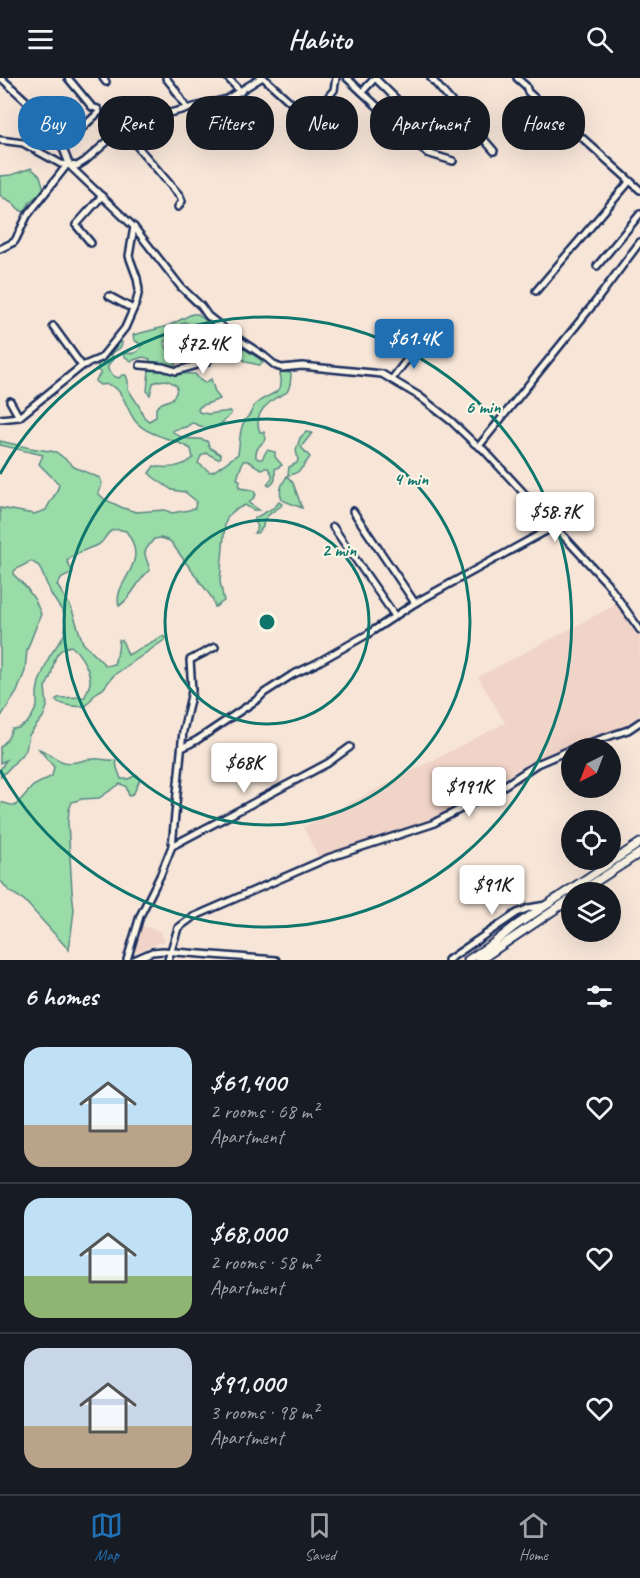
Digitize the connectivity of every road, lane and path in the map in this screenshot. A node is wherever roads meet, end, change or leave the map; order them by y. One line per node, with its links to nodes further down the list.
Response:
1 (1, 78): 12 (street)
2 (68, 78): 13 (street)
3 (166, 78): 18 (street)
4 (228, 78): 10 (street)
5 (336, 78): 15 (street)
6 (347, 78): 11 (street)
7 (431, 78): 24 (street)
8 (518, 78): 28 (street)
9 (259, 79): 10 (street); 17 (street)
10 (241, 92): 14 (street)
11 (362, 92): 25 (street); 25 (street)
12 (21, 96)
13 (83, 96)
14 (232, 96)
15 (329, 96)
16 (86, 99): 19 (street)
17 (286, 101)
18 (186, 107)
19 (86, 124)
20 (0, 140): 27 (street)
21 (63, 150): 27 (street)
22 (98, 150): 27 (street)
23 (140, 150): 31 (street)
24 (494, 151)
25 (427, 153): 26 (street)
26 (453, 161)
27 (68, 165): 30 (street); 36 (street)
28 (630, 181): 29 (street); 38 (street)
29 (640, 190)
30 (102, 196): 33 (street); 35 (street)
31 (178, 207)
32 (640, 214): 37 (street)
33 (134, 227): 40 (street); 41 (street)
34 (640, 242): 50 (street)
35 (91, 243)
36 (0, 249)
37 (597, 266)
38 (536, 291)
39 (109, 296): 40 (street)
40 (133, 309): 45 (street)
41 (215, 322): 44 (street); 46 (street)
42 (53, 326): 45 (street)
43 (423, 348): 46 (street)
44 (140, 365)
45 (82, 366): 48 (street)
46 (392, 379): 50 (street)
47 (10, 401): 48 (street)
48 (19, 417): 49 (street)
49 (0, 419)
50 (480, 446): 52 (street)
51 (352, 511): 54 (street)
52 (555, 526): 54 (street); 56 (street)
53 (333, 527): 55 (street)
54 (415, 603): 55 (street)
55 (395, 616): 61 (street)
56 (640, 630)
57 (215, 648): 61 (street)
58 (640, 722): 59 (street)
59 (605, 738)
60 (350, 747): 64 (street)
61 (182, 748): 64 (street)
62 (561, 754): 70 (street)
63 (640, 843): 67 (main road)
64 (172, 846): 71 (street)
65 (640, 853): 66 (main road)
66 (595, 882)
67 (547, 905): 69 (main road); 75 (street)
68 (561, 905): 69 (main road)
69 (503, 940): 76 (main road); 77 (main road)
70 (170, 952): 72 (street); 73 (street); 74 (street)
71 (127, 960)
72 (134, 960)
73 (168, 960)
74 (276, 960)
75 (448, 960)
76 (468, 960)
77 (480, 960)

